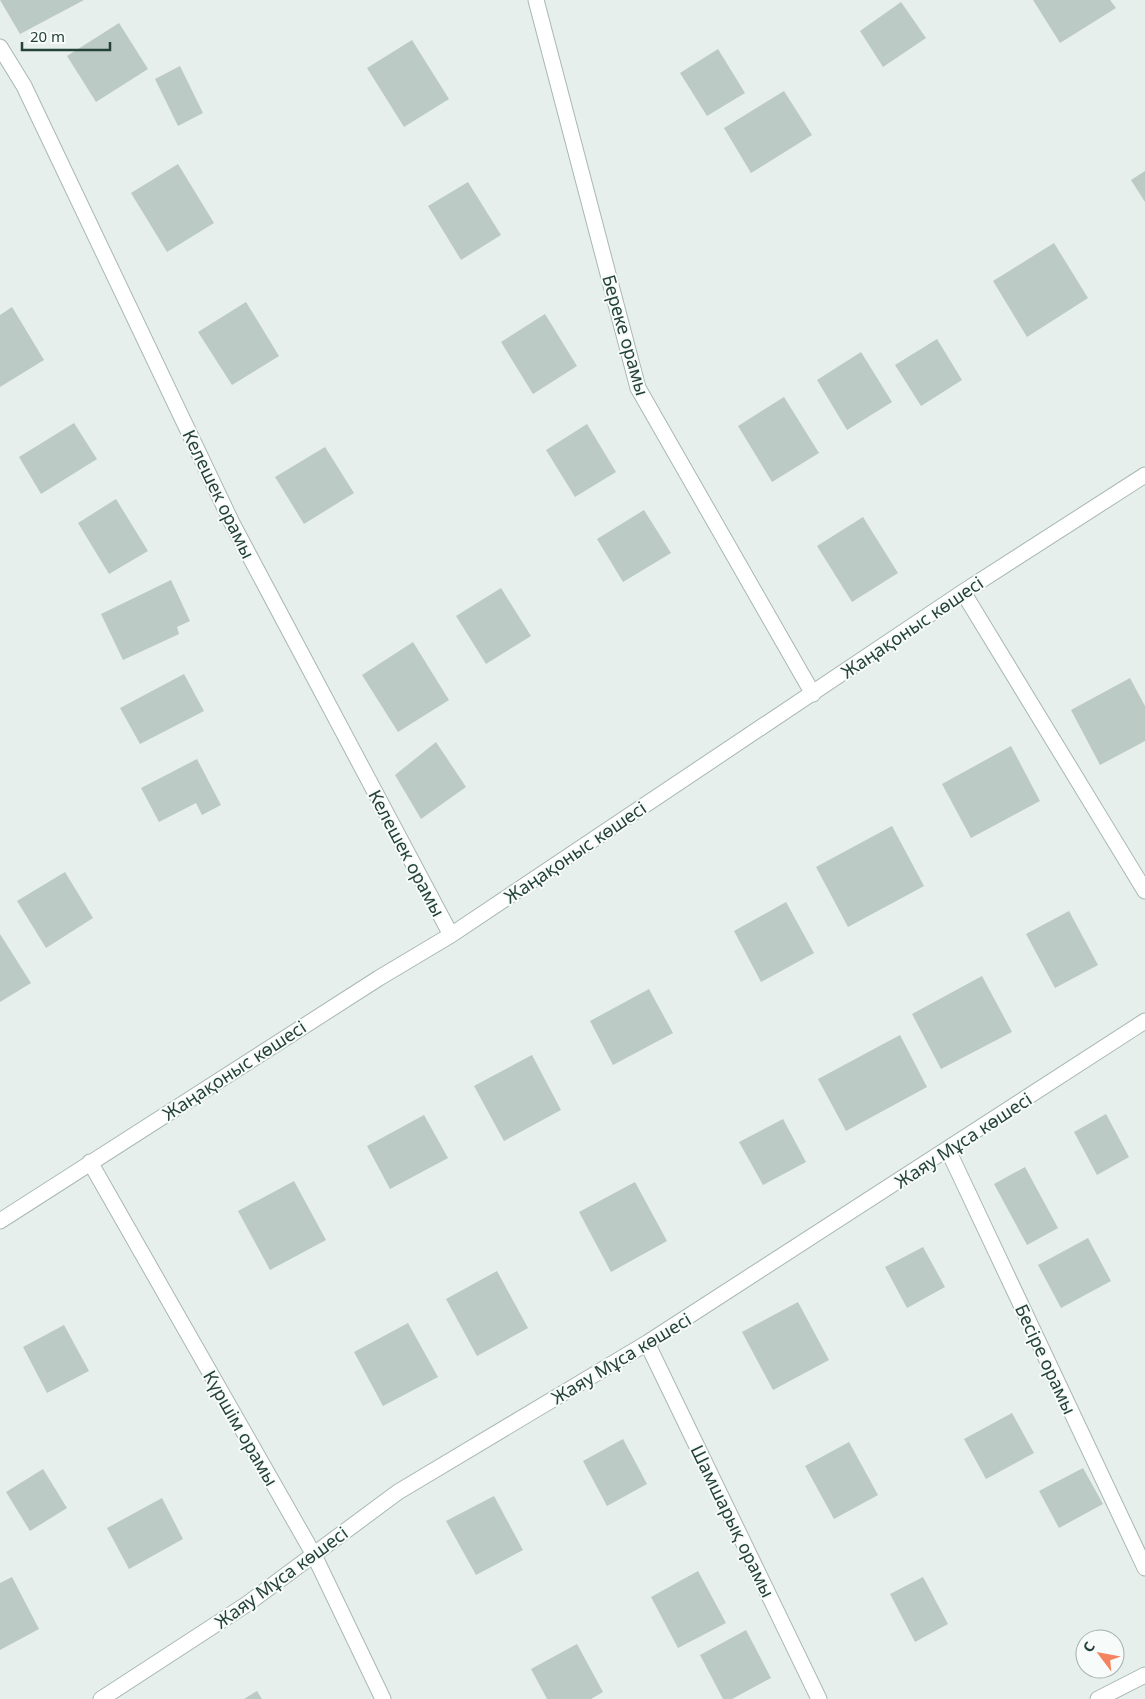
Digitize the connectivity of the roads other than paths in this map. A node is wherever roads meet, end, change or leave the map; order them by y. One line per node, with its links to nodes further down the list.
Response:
1 (536, 0): 5 (street, Береке орамы)
2 (0, 47): 7 (street, Келешек орамы)
3 (1145, 475): 4 (street, Жаңақоныс көшесі)
4 (963, 592): 5 (street, Жаңақоныс көшесі); 6 (street)
5 (812, 694): 7 (street, Жаңақоныс көшесі)
6 (1145, 891)
7 (451, 935): 10 (street, Жаңақоныс көшесі)
8 (1145, 1021): 9 (street, Жаяу Мұса көшесі)
9 (948, 1150): 12 (street, Жаяу Мұса көшесі); 14 (street, Бесіре орамы)
10 (90, 1162): 11 (street, Жаңақоныс көшесі); 13 (street, Күршім орамы)
11 (0, 1221)
12 (648, 1343): 13 (street, Жаяу Мұса көшесі); 18 (street, Шамшарық орамы)
13 (314, 1555): 16 (street, Жаяу Мұса көшесі); 17 (street, Күршім орамы)
14 (1145, 1568)
15 (1145, 1675): 19 (street)
16 (101, 1699)
17 (383, 1699)
18 (819, 1699)
19 (1098, 1699)

